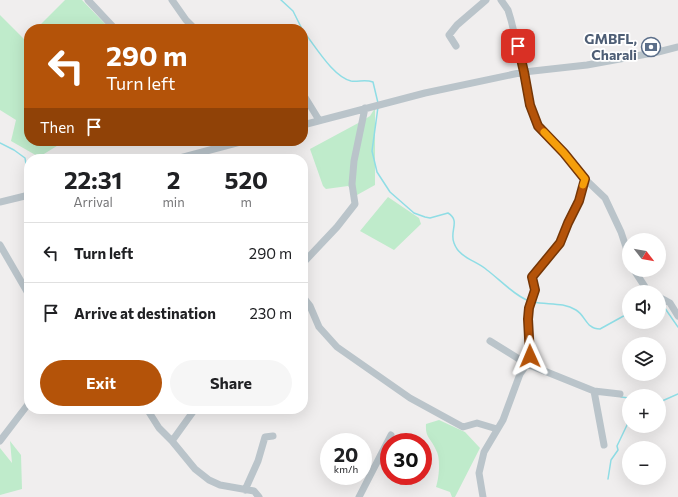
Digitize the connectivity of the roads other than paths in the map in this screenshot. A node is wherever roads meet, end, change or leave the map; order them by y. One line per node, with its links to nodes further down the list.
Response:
1 (172, 0): 6 (street)
2 (486, 0): 7 (street)
3 (501, 0): 9 (street)
4 (92, 2): 5 (street)
5 (111, 24)
6 (190, 24)
7 (456, 46)
8 (678, 47): 9 (street)
9 (524, 72): 11 (street); 16 (street)
10 (308, 102): 12 (street)
11 (365, 108): 12 (street); 21 (street)
12 (319, 120): 13 (street)
13 (308, 123)
14 (213, 146): 15 (street)
15 (190, 154)
16 (585, 179): 19 (street); 27 (street)
17 (24, 196): 18 (street)
18 (0, 202)
19 (622, 235)
20 (0, 245): 22 (street)
21 (308, 258)
22 (24, 286)
23 (666, 301): 25 (street)
24 (308, 303): 33 (street)
25 (678, 316)
26 (490, 341): 27 (street)
27 (527, 364): 28 (street); 33 (street)
28 (594, 391): 29 (street); 37 (street)
29 (620, 394)
30 (24, 410): 35 (street)
31 (151, 414): 36 (street)
32 (191, 414): 36 (street)
33 (498, 429): 42 (street)
34 (273, 436): 39 (street)
35 (0, 441)
36 (172, 441): 39 (street)
37 (604, 445)
38 (380, 456): 41 (street)
39 (245, 490): 40 (street)
40 (259, 497)
41 (359, 497)
42 (484, 497)

